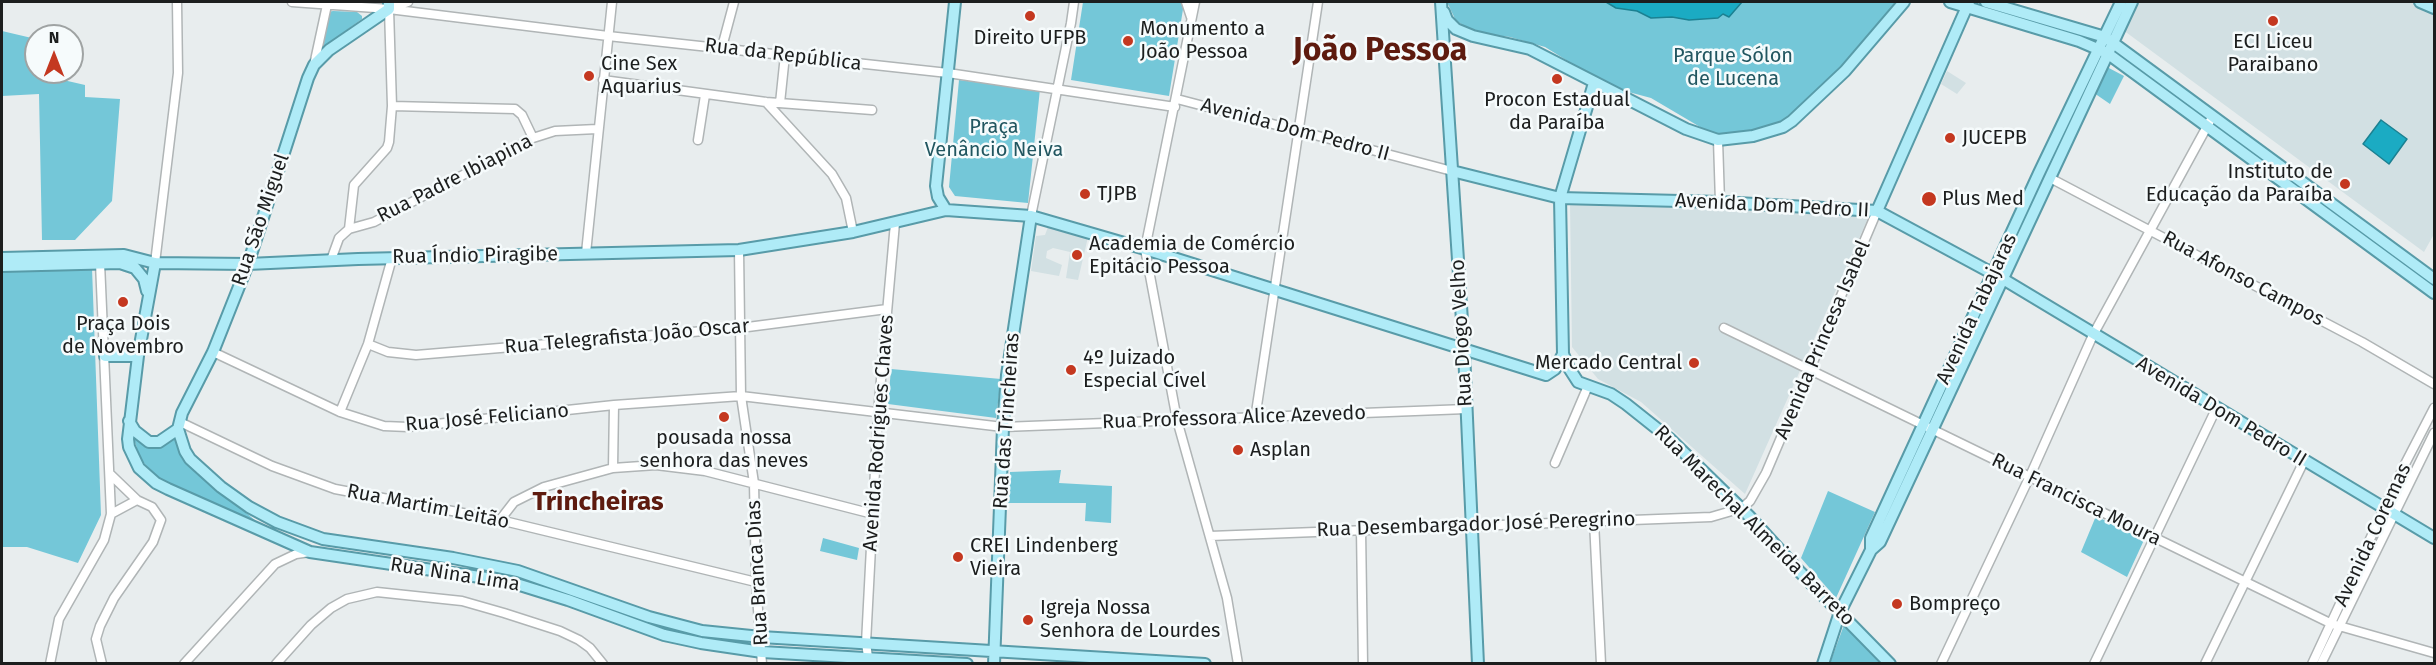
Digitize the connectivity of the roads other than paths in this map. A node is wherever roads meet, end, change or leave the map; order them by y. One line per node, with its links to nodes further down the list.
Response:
1 (177, 2): 63 (street)
2 (292, 2): 18 (street, Rua da República)
3 (408, 2): 19 (street)
4 (612, 2): 23 (street)
5 (734, 2): 25 (street)
6 (955, 2): 29 (main road)
7 (1074, 2): 32 (street)
8 (1186, 2): 22 (street)
9 (1195, 2): 22 (street)
10 (1318, 2): 41 (street)
11 (1441, 2): 31 (main road); 45 (main road, Rua Diogo Velho)
12 (1904, 2): 44 (main road)
13 (1950, 2): 20 (main road)
14 (1986, 2): 24 (main road)
15 (2121, 2): 24 (main road)
16 (2132, 2): 24 (main road)
17 (2420, 2): 21 (main road)
18 (327, 5): 19 (street, Rua da República); 28 (street, Rua São Miguel)
19 (389, 5): 23 (street, Rua da República); 28 (main road); 37 (street)
20 (1968, 5): 26 (main road); 50 (main road, Avenida Princesa Isabel)
21 (2434, 8)
22 (1191, 17): 36 (street)
23 (608, 36): 25 (street, Rua da República); 30 (street)
24 (2109, 40): 26 (main road, Avenida Tabajaras); 39 (main road)
25 (722, 47): 27 (street, Rua da República)
26 (2103, 51): 39 (main road); 46 (main road, Avenida Tabajaras); 66 (main road, Avenida Tabajaras)
27 (785, 56): 29 (street, Rua da República); 35 (street)
28 (314, 65): 64 (main road, Rua São Miguel)
29 (948, 73): 32 (street, Rua da República); 49 (main road)
30 (603, 80): 33 (street); 40 (street)
31 (1594, 83): 44 (main road); 47 (main road)
32 (1058, 89): 36 (street, Avenida Dom Pedro II); 51 (street)
33 (705, 95): 34 (street); 43 (street)
34 (766, 102): 35 (street); 55 (street)
35 (780, 103): 38 (street)
36 (1176, 103): 41 (street, Avenida Dom Pedro II); 56 (street)
37 (393, 106): 42 (street); 53 (street)
38 (872, 110)
39 (2210, 121): 54 (street); 67 (main road); 69 (main road)
40 (597, 129): 42 (street, Rua Padre Ibiapina); 58 (street)
41 (1299, 130): 45 (street, Avenida Dom Pedro II); 68 (street)
42 (533, 138): 53 (street, Rua Padre Ibiapina)
43 (698, 140)
44 (1718, 140): 48 (street)
45 (1452, 171): 47 (main road, Avenida Dom Pedro II); 76 (main road, Rua Diogo Velho)
46 (2050, 178): 54 (street, Rua Afonso Campos); 66 (main road, Avenida Tabajaras)
47 (1560, 198): 48 (main road, Avenida Dom Pedro II); 78 (main road)
48 (1720, 202): 50 (main road, Avenida Dom Pedro II)
49 (946, 210): 51 (main road); 52 (main road, Rua Índio Piragibe)
50 (1877, 211): 66 (main road, Avenida Dom Pedro II); 81 (street, Avenida Princesa Isabel)
51 (1031, 216): 56 (main road); 95 (main road, Rua das Trincheiras)
52 (895, 223): 55 (main road, Rua Índio Piragibe); 71 (street, Avenida Rodrigues Chaves)
53 (349, 229): 61 (street)
54 (2151, 230): 74 (street); 82 (street, Rua Afonso Campos)
55 (853, 232): 57 (main road, Rua Índio Piragibe)
56 (1145, 249): 68 (main road); 92 (street)
57 (739, 250): 58 (main road, Rua Índio Piragibe); 72 (street, Rua Branca Dias)
58 (586, 254): 60 (main road, Rua Índio Piragibe)
59 (2, 258): 63 (main road, Rua Índio Piragibe)
60 (393, 258): 61 (main road, Rua Índio Piragibe); 75 (street)
61 (331, 260): 64 (main road, Rua Índio Piragibe)
62 (100, 263): 65 (main road); 70 (main road); 79 (street)
63 (155, 263): 64 (main road, Rua Índio Piragibe); 70 (main road, Rua Nina Lima)
64 (248, 264): 77 (main road, Rua São Miguel)
65 (2, 266)
66 (1998, 277): 74 (main road, Avenida Dom Pedro II); 96 (main road, Avenida Tabajaras)
67 (2434, 279)
68 (1274, 291): 76 (main road); 91 (street)
69 (2434, 293)
70 (148, 294): 80 (main road, Rua Nina Lima)
71 (887, 309): 72 (street, Rua Telegrafista João Oscar); 90 (street, Avenida Rodrigues Chaves)
72 (740, 328): 75 (street, Rua Telegrafista João Oscar); 84 (street, Rua Branca Dias)
73 (1724, 328): 81 (street, Rua Francisca Moura)
74 (2093, 335): 88 (main road, Avenida Dom Pedro II); 102 (street)
75 (368, 344): 89 (street)
76 (1464, 351): 78 (main road); 87 (main road, Rua Diogo Velho)
77 (213, 352): 89 (street, Rua José Feliciano); 94 (main road, Rua São Miguel)
78 (1563, 354): 83 (main road, Rua Marechal Almeida Barreto)
79 (105, 356): 80 (main road); 101 (street)
80 (138, 356): 93 (main road, Rua Nina Lima)
81 (1810, 369): 96 (street, Rua Francisca Moura); 105 (street, Avenida Princesa Isabel)
82 (2434, 384)
83 (1588, 386): 99 (street); 105 (main road, Rua Marechal Almeida Barreto)
84 (741, 396): 85 (street, Rua José Feliciano); 90 (street, Rua José Feliciano); 103 (street, Rua Branca Dias)
85 (614, 405): 89 (street, Rua José Feliciano); 100 (street)
86 (2434, 408): 106 (street, Avenida Coremas)
87 (1466, 409): 91 (street, Rua Professora Alice Azevedo); 111 (main road, Rua Diogo Velho)
88 (2216, 409): 98 (main road, Avenida Dom Pedro II); 114 (street)
89 (340, 412)
90 (878, 413): 95 (street, Rua Professora Alice Azevedo); 108 (street, Avenida Rodrigues Chaves)
91 (1255, 418): 92 (street, Rua Professora Alice Azevedo)
92 (1177, 420): 95 (street, Rua Professora Alice Azevedo); 113 (street)
93 (129, 421): 94 (main road); 116 (main road, Rua Nina Lima)
94 (179, 425): 109 (street, Rua Martim Leitão); 121 (main road, Rua Nina Lima)
95 (1003, 428): 123 (main road, Rua das Trincheiras)
96 (1928, 428): 102 (street, Rua Francisca Moura); 119 (main road, Avenida Tabajaras)
97 (2434, 433): 106 (street, Avenida Coremas)
98 (2304, 461): 106 (main road, Avenida Dom Pedro II); 118 (street)
99 (1555, 463)
100 (613, 468): 103 (street); 109 (street)
101 (110, 474): 104 (street); 107 (street)
102 (2030, 476): 114 (street, Rua Francisca Moura); 142 (street)
103 (754, 483): 108 (street); 117 (street, Rua Branca Dias)
104 (137, 500): 107 (street); 128 (street)
105 (1742, 508): 110 (street, Rua Desembargador José Peregrino); 119 (main road, Rua Marechal Almeida Barreto)
106 (2390, 512): 115 (main road, Avenida Dom Pedro II); 120 (street, Avenida Coremas)
107 (111, 514): 127 (street)
108 (873, 514): 122 (street, Avenida Rodrigues Chaves)
109 (500, 520): 117 (street, Rua Martim Leitão)
110 (1594, 521): 111 (street, Rua Desembargador José Peregrino); 139 (street)
111 (1471, 525): 112 (street, Rua Desembargador José Peregrino); 138 (main road, Rua Diogo Velho)
112 (1361, 529): 113 (street, Rua Desembargador José Peregrino); 137 (street)
113 (1210, 536): 136 (street)
114 (2153, 538): 118 (street, Rua Francisca Moura); 143 (street)
115 (2434, 538)
116 (310, 552): 124 (main road, Rua Nina Lima); 129 (street)
117 (756, 582): 121 (street, Rua Branca Dias)
118 (2243, 582): 120 (street, Rua Francisca Moura); 144 (street)
119 (1840, 612): 140 (main road, Avenida Tabajaras); 141 (main road, Rua Marechal Almeida Barreto)
120 (2336, 626): 125 (street, Rua Francisca Moura); 145 (street, Avenida Coremas); 146 (street, Avenida Coremas)
121 (761, 637): 122 (main road, Rua Nina Lima); 124 (street, Rua Branca Dias)
122 (866, 643): 123 (main road, Rua Nina Lima); 126 (street, Avenida Rodrigues Chaves)
123 (994, 651): 134 (main road, Rua das Trincheiras); 135 (main road, Rua Nina Lima)
124 (762, 652): 126 (main road, Rua Nina Lima); 132 (street, Rua Branca Dias)
125 (2434, 653)
126 (868, 661): 133 (main road, Rua Nina Lima)
127 (50, 663)
128 (102, 663)
129 (184, 663)
130 (276, 663): 131 (street)
131 (603, 663)
132 (762, 663)
133 (967, 663)
134 (994, 663)
135 (1204, 663)
136 (1238, 663)
137 (1363, 663)
138 (1478, 663)
139 (1601, 663)
140 (1823, 663)
141 (1890, 663)
142 (1941, 663)
143 (2094, 663)
144 (2205, 663)
145 (2312, 663)
146 (2321, 663)

